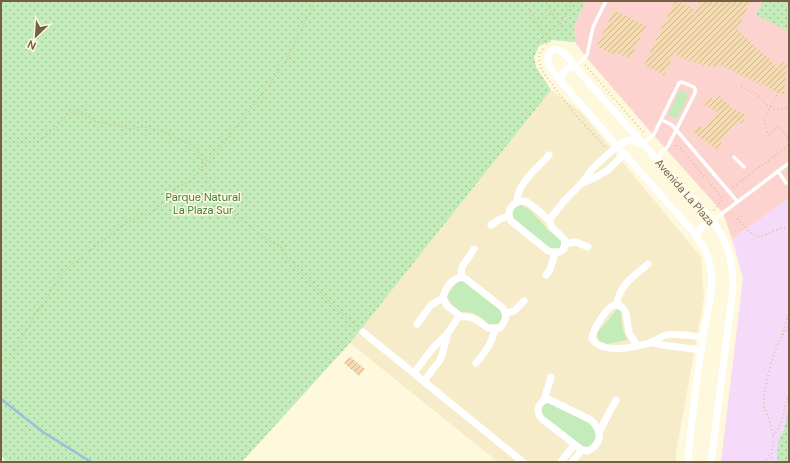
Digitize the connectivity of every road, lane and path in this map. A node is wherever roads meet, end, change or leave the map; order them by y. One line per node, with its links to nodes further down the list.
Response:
1 (315, 1): 35 (path)
2 (525, 1): 8 (path)
3 (546, 1): 6 (path)
4 (573, 1): 6 (path)
5 (606, 1): 12 (lane)
6 (560, 24): 7 (path)
7 (546, 34): 8 (path); 10 (path)
8 (542, 36): 9 (path)
9 (545, 43)
10 (551, 44): 11 (path); 28 (path)
11 (554, 44)
12 (581, 61): 13 (lane); 21 (path)
13 (574, 67): 14 (street); 14 (street, Avenida La Plaza); 24 (street, Avenida La Plaza)
14 (562, 82): 26 (street, Avenida La Plaza)
15 (741, 86): 18 (path)
16 (777, 95): 18 (path)
17 (789, 106): 18 (path)
18 (771, 108): 22 (path)
19 (662, 120): 20 (lane); 20 (lane); 21 (lane)
20 (676, 130): 32 (lane); 39 (lane)
21 (650, 139): 24 (lane)
22 (789, 140)
23 (1, 141): 35 (path)
24 (643, 145): 26 (street); 32 (street, Avenida La Plaza)
25 (789, 145): 39 (path)
26 (617, 146): 28 (street); 29 (street, Avenida La Plaza)
27 (673, 148): 40 (path)
28 (610, 152): 38 (street)
29 (624, 154): 38 (street); 52 (street, Avenida La Plaza)
30 (548, 155): 42 (street)
31 (734, 157): 34 (lane)
32 (656, 159): 49 (street, Avenida La Plaza)
33 (789, 163): 36 (lane)
34 (744, 167)
35 (202, 168): 69 (path); 76 (path)
36 (778, 171): 37 (lane); 41 (lane)
37 (786, 183)
38 (580, 184): 48 (street)
39 (729, 191): 40 (path); 41 (lane)
40 (723, 199): 44 (path)
41 (737, 201): 43 (lane)
42 (517, 202): 46 (street); 48 (street)
43 (727, 209): 47 (path); 49 (lane)
44 (713, 211)
45 (744, 214): 47 (path)
46 (509, 216): 50 (street); 56 (street)
47 (738, 219): 51 (path)
48 (548, 220): 53 (street)
49 (712, 221): 52 (street); 93 (street, Avenida La Plaza)
50 (491, 225)
51 (789, 227)
52 (696, 236): 71 (street, Avenida La Plaza)
53 (565, 244): 54 (street); 56 (street)
54 (588, 247)
55 (474, 249): 59 (street)
56 (555, 253): 58 (street)
57 (648, 264): 62 (street)
58 (546, 275)
59 (460, 277): 60 (street); 64 (street)
60 (443, 298): 65 (street); 66 (street)
61 (524, 301): 64 (street)
62 (617, 305): 74 (street); 74 (street)
63 (789, 312): 72 (path)
64 (506, 313): 68 (street)
65 (459, 316): 68 (street); 70 (street)
66 (417, 324)
67 (789, 326): 72 (path)
68 (495, 329): 77 (street)
69 (363, 332): 78 (street)
70 (448, 333): 78 (street); 80 (street)
71 (703, 336): 73 (street); 75 (street, Avenida La Plaza)
72 (781, 336): 85 (path)
73 (651, 342): 74 (street); 75 (street)
74 (637, 345)
75 (702, 350): 92 (street, Avenida La Plaza)
76 (1, 363)
77 (476, 363)
78 (414, 374): 80 (street)
79 (552, 377): 82 (street)
80 (424, 381): 89 (street)
81 (789, 393): 85 (path)
82 (544, 400): 84 (street); 86 (street)
83 (616, 400): 84 (street)
84 (599, 432): 87 (street)
85 (773, 436): 88 (path)
86 (574, 444): 87 (street); 90 (street)
87 (582, 450): 91 (street)
88 (771, 455): 94 (path); 95 (path)
89 (523, 462)
90 (561, 462)
91 (572, 462)
92 (688, 462)
93 (711, 462)
94 (763, 462)
95 (773, 462)

